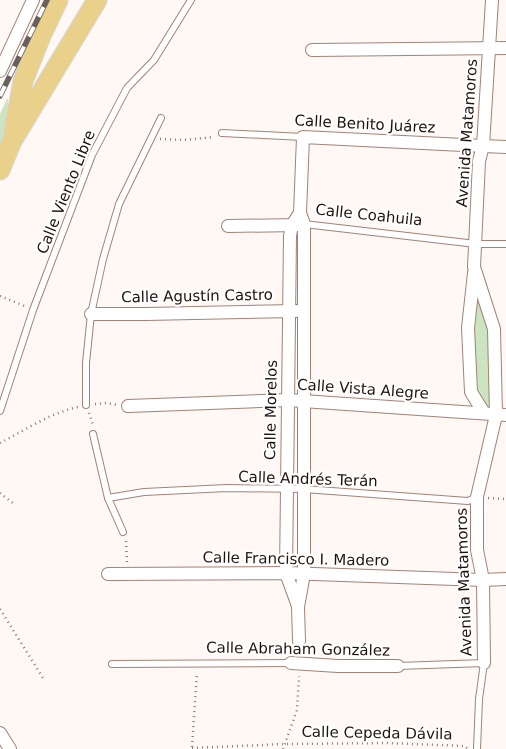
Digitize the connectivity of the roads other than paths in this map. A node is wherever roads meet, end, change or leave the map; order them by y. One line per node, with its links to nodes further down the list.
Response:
1 (33, 0): 9 (street)
2 (58, 0): 13 (main road)
3 (97, 0): 13 (main road)
4 (191, 0): 30 (lane, Calle Viento Libre)
5 (492, 0): 6 (street, Avenida Matamoros)
6 (489, 48): 7 (street); 8 (street); 14 (street, Avenida Matamoros)
7 (506, 48)
8 (312, 50)
9 (1, 65)
10 (161, 118): 24 (lane)
11 (222, 134): 12 (lane, Calle Benito Juárez)
12 (303, 137): 14 (street, Calle Benito Juárez); 17 (street, Calle Morelos)
13 (12, 141): 16 (main road)
14 (483, 146): 15 (street, Calle Benito Juárez); 19 (street, Avenida Matamoros)
15 (506, 147)
16 (0, 170)
17 (299, 221): 18 (street, Calle Coahuila); 19 (lane, Calle Coahuila); 22 (street, Calle Morelos); 23 (street, Calle Morelos)
18 (228, 226)
19 (476, 244): 20 (lane, Calle Coahuila); 21 (street, Avenida Matamoros)
20 (506, 244)
21 (474, 268): 25 (street, Avenida Matamoros); 31 (street, Avenida Matamoros)
22 (289, 311): 23 (street, Calle Agustín Castro); 24 (street, Calle Agustín Castro); 26 (street, Calle Morelos)
23 (304, 311): 27 (street, Calle Morelos)
24 (91, 314): 28 (lane)
25 (500, 329): 31 (street, Avenida Matamoros)
26 (288, 400): 27 (street, Calle Vista Alegre); 29 (street, Calle Vista Alegre); 34 (street, Calle Morelos)
27 (304, 401): 31 (street, Calle Vista Alegre); 33 (street, Calle Morelos)
28 (86, 405)
29 (128, 406)
30 (0, 412)
31 (496, 414): 35 (street, Avenida Matamoros)
32 (92, 434): 36 (lane)
33 (304, 489): 34 (lane, Calle Andrés Terán); 35 (lane, Calle Andrés Terán); 40 (street, Calle Morelos)
34 (287, 490): 36 (lane, Calle Andrés Terán); 38 (street, Calle Morelos)
35 (477, 497): 42 (street, Avenida Matamoros)
36 (108, 498): 37 (lane)
37 (123, 532)
38 (286, 573): 39 (street, Calle Francisco I. Madero); 40 (street, Calle Francisco I. Madero); 43 (street, Calle Morelos)
39 (108, 574)
40 (304, 574): 42 (street, Calle Francisco I. Madero); 43 (street, Calle Morelos)
41 (506, 579): 42 (street, Calle Francisco I. Madero)
42 (483, 580): 45 (street, Avenida Matamoros)
43 (298, 607): 44 (street, Calle Morelos)
44 (299, 642)
45 (484, 663): 48 (lane, Calle Abraham González); 51 (lane, Avenida Matamoros)
46 (112, 664): 47 (lane, Calle Abraham González)
47 (291, 664): 48 (street, Calle Abraham González)
48 (398, 666)
49 (0, 733): 50 (street)
50 (10, 749)
51 (477, 749)

